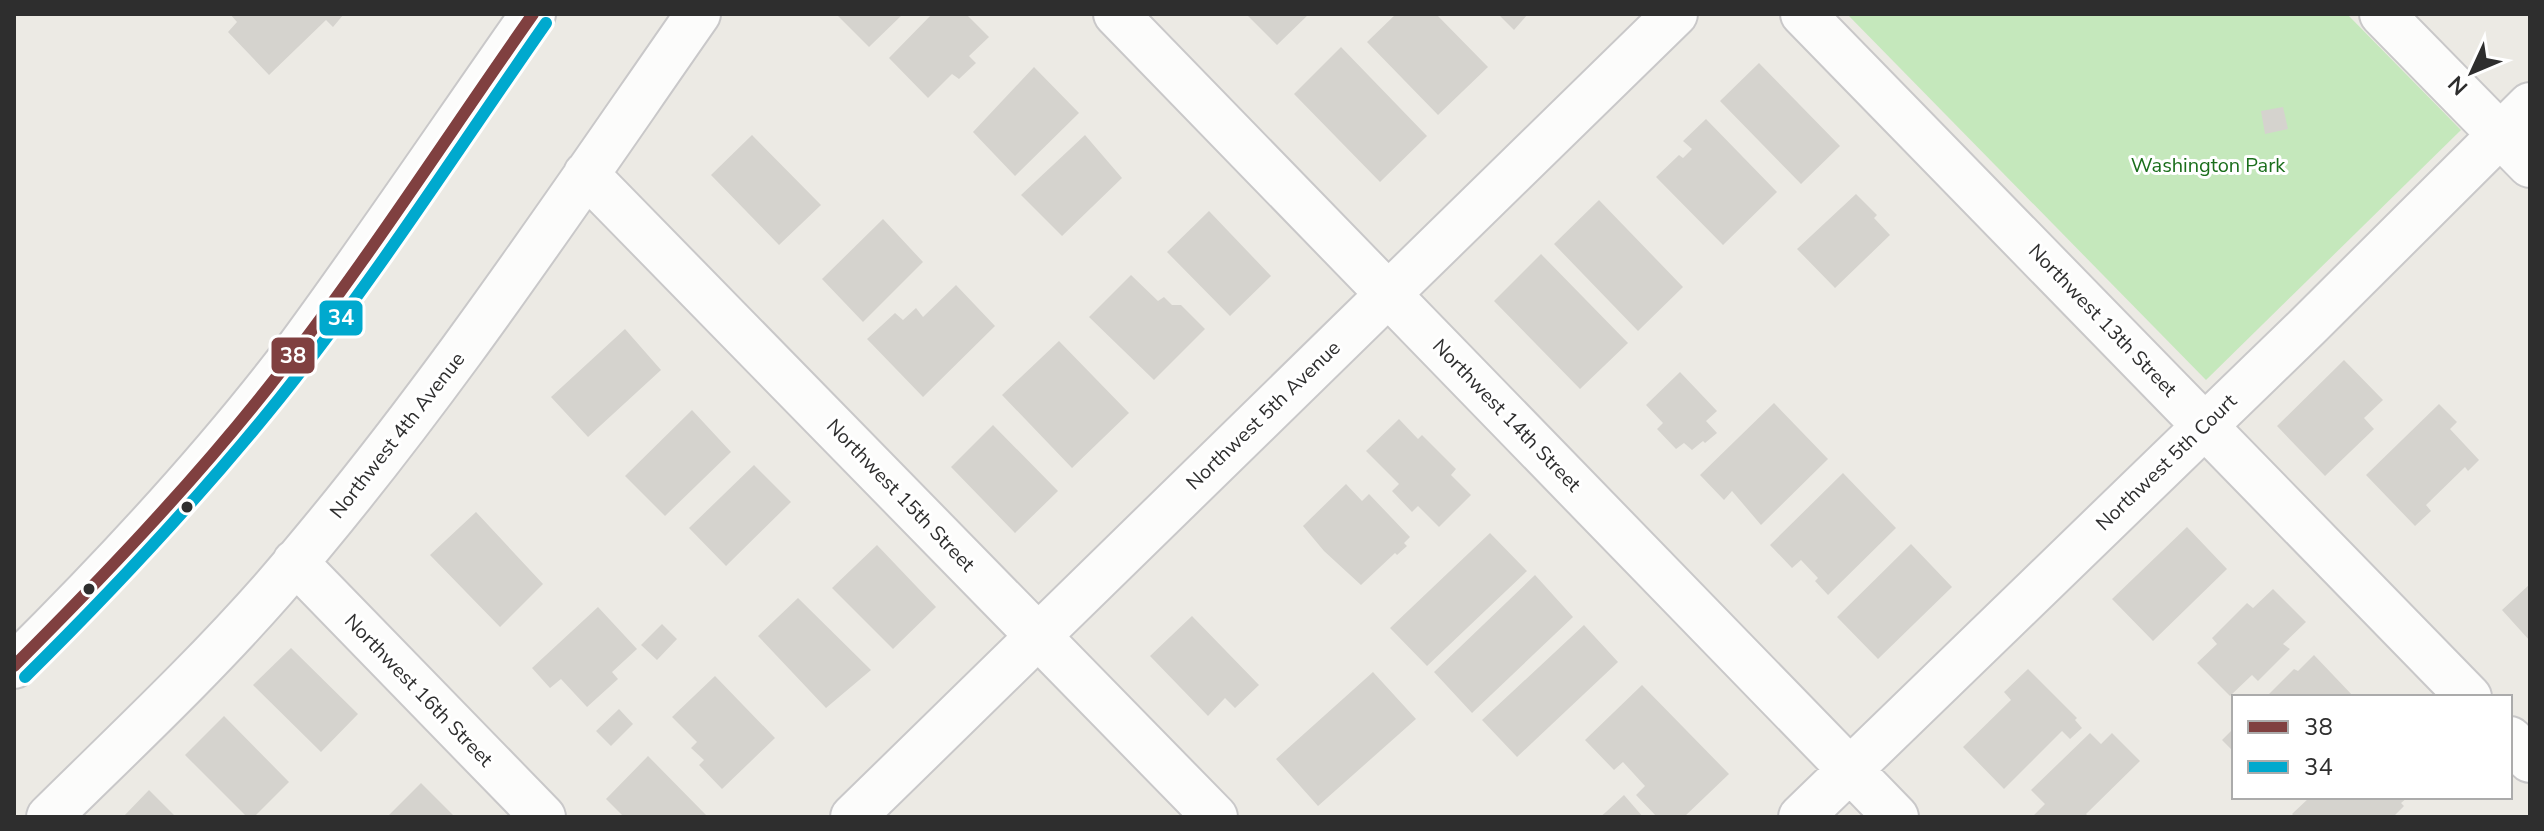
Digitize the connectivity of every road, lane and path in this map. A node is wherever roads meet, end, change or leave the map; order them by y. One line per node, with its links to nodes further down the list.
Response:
1 (533, 14): 14 (street)
2 (698, 14): 9 (street, Northwest 4th Avenue)
3 (1116, 14): 10 (street, Northwest 14th Street)
4 (1675, 14): 10 (street, Northwest 5th Avenue)
5 (1803, 14): 11 (street, Northwest 13th Street)
6 (2382, 14): 7 (street)
7 (2515, 120): 8 (street); 11 (street, Northwest 5th Court)
8 (2530, 165)
9 (586, 174): 12 (street, Northwest 4th Avenue); 13 (street, Northwest 15th Street)
10 (1388, 293): 13 (street, Northwest 5th Avenue); 18 (street, Northwest 14th Street)
11 (2205, 425): 15 (street, Northwest 13th Street); 18 (street, Northwest 5th Court)
12 (295, 562): 19 (street, Northwest 4th Avenue); 20 (street, Northwest 16th Street)
13 (1039, 635): 21 (street, Northwest 5th Avenue); 22 (street, Northwest 15th Street)
14 (14, 666)
15 (2467, 695)
16 (2512, 741): 17 (street)
17 (2530, 760)
18 (1849, 770): 23 (street, Northwest 5th Court); 24 (street, Northwest 14th Street)
19 (49, 817)
20 (543, 817)
21 (853, 817)
22 (1215, 817)
23 (1801, 817)
24 (1896, 817)

